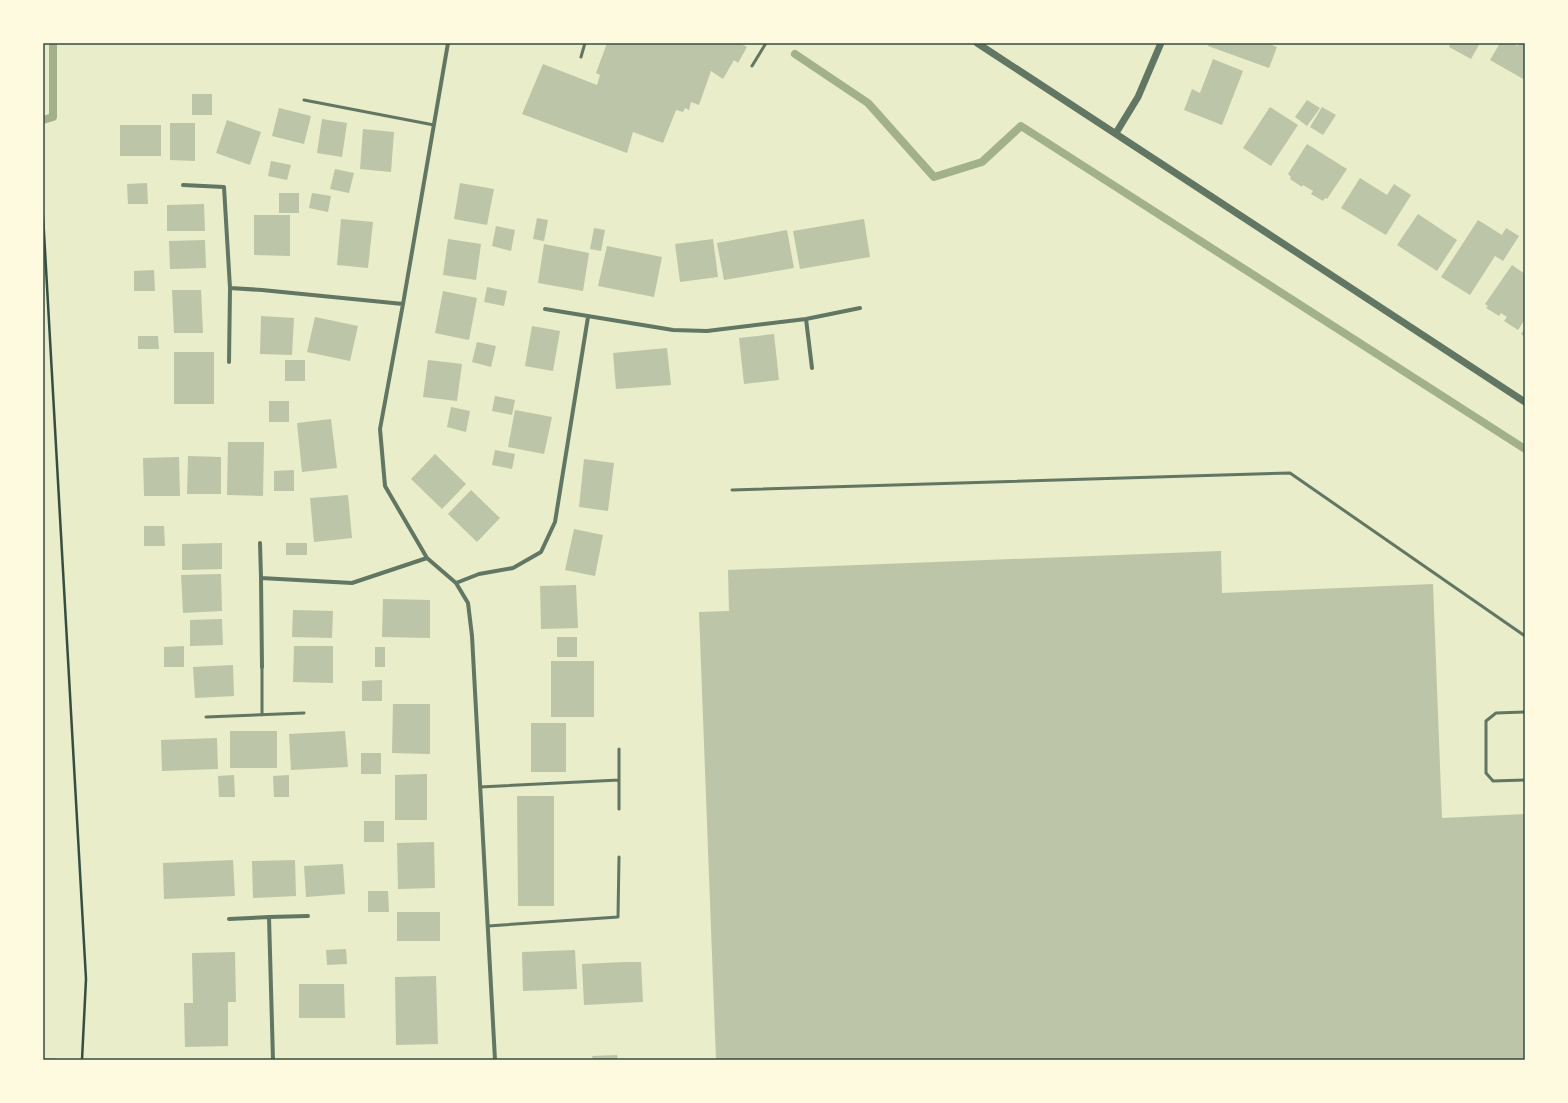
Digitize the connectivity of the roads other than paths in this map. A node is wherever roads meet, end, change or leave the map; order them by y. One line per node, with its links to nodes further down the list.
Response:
1 (448, 43): 9 (street)
2 (585, 43): 6 (lane)
3 (766, 43): 7 (lane)
4 (976, 43): 10 (street)
5 (1161, 43): 10 (street)
6 (581, 57)
7 (752, 66)
8 (304, 100): 9 (lane)
9 (434, 125): 13 (street)
10 (1116, 134): 20 (street)
11 (183, 185): 12 (street)
12 (230, 288): 13 (street); 18 (street)
13 (403, 304): 23 (street)
14 (860, 308): 17 (street)
15 (545, 309): 16 (street)
16 (588, 317): 17 (street); 25 (street)
17 (806, 319): 19 (street)
18 (229, 362)
19 (812, 368)
20 (1525, 402)
21 (732, 490): 26 (lane)
22 (260, 542): 24 (street)
23 (427, 558): 24 (street); 25 (street)
24 (261, 578): 27 (street)
25 (456, 583): 35 (street)
26 (1525, 636)
27 (262, 667): 30 (lane)
28 (1525, 712): 34 (lane)
29 (304, 713): 30 (lane)
30 (262, 715): 31 (lane)
31 (206, 716)
32 (619, 749): 33 (lane)
33 (619, 780): 35 (lane); 36 (lane)
34 (1525, 780)
35 (480, 787): 41 (street)
36 (619, 809)
37 (620, 857): 41 (lane)
38 (308, 916): 39 (street)
39 (269, 917): 40 (street); 42 (street)
40 (229, 919)
41 (488, 926): 43 (street)
42 (273, 1060)
43 (494, 1060)

